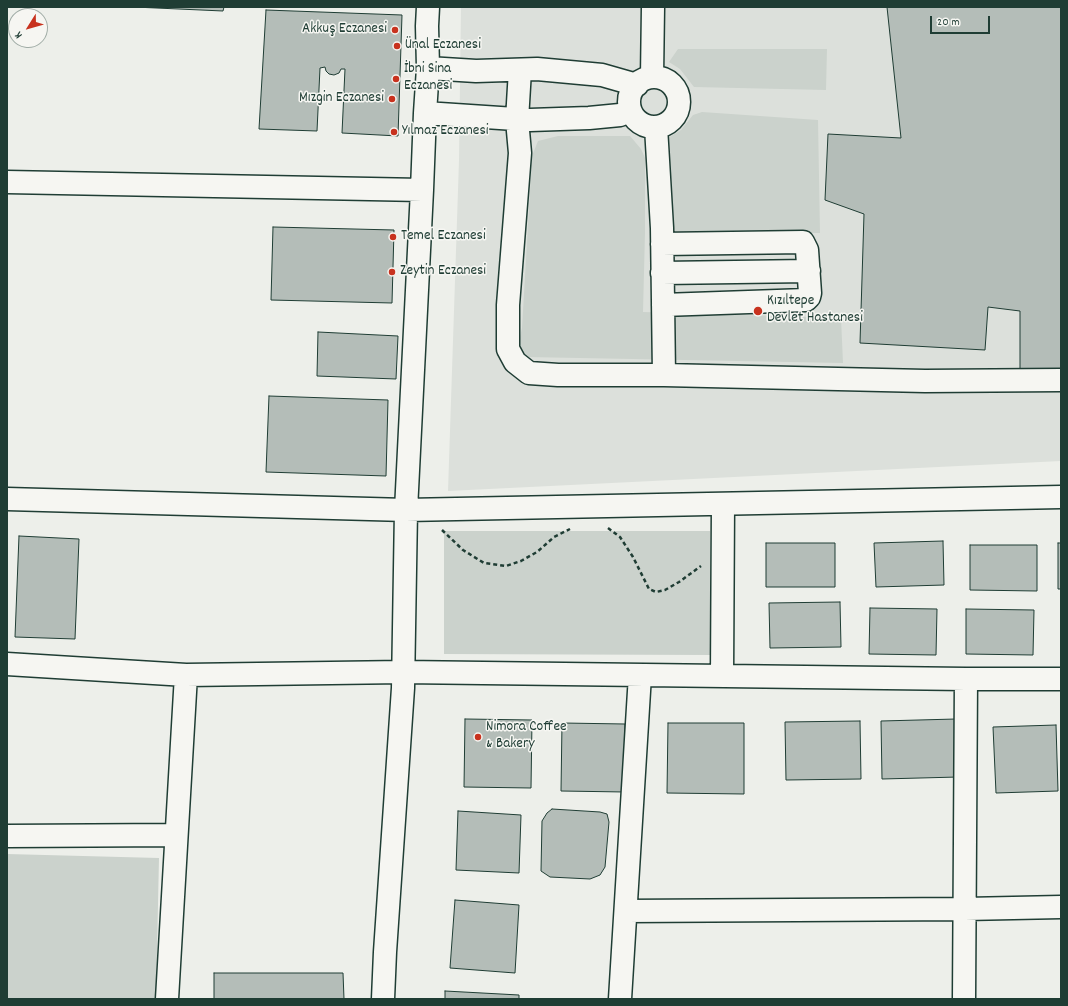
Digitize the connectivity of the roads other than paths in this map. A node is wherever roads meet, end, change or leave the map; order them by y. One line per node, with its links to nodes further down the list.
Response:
1 (428, 7): 3 (street)
2 (653, 7): 5 (street)
3 (428, 68): 4 (street); 7 (street)
4 (520, 70): 5 (street); 8 (street)
5 (644, 81): 6 (street); 9 (street)
6 (630, 111): 8 (street); 9 (street)
7 (425, 113): 8 (street); 11 (street)
8 (517, 120): 16 (street)
9 (656, 127): 12 (street)
10 (7, 182): 11 (street)
11 (422, 190): 21 (street)
12 (662, 244): 13 (street); 14 (street)
13 (809, 271): 14 (street); 15 (street)
14 (662, 273): 15 (street)
15 (663, 305): 16 (street)
16 (664, 375): 17 (street)
17 (1061, 380)
18 (1061, 497): 20 (street)
19 (7, 499): 21 (street)
20 (723, 504): 21 (street); 26 (street)
21 (406, 510): 23 (street)
22 (7, 664): 24 (street)
23 (403, 672): 24 (street); 25 (street); 35 (street)
24 (186, 675): 29 (street)
25 (640, 675): 26 (street); 33 (street)
26 (722, 676): 27 (street)
27 (966, 679): 28 (street); 32 (street)
28 (1061, 679)
29 (176, 835): 30 (street); 34 (street)
30 (7, 836)
31 (1061, 907): 32 (street)
32 (965, 909): 33 (street); 37 (street)
33 (626, 911): 36 (street)
34 (167, 999)
35 (383, 999)
36 (620, 999)
37 (964, 999)

